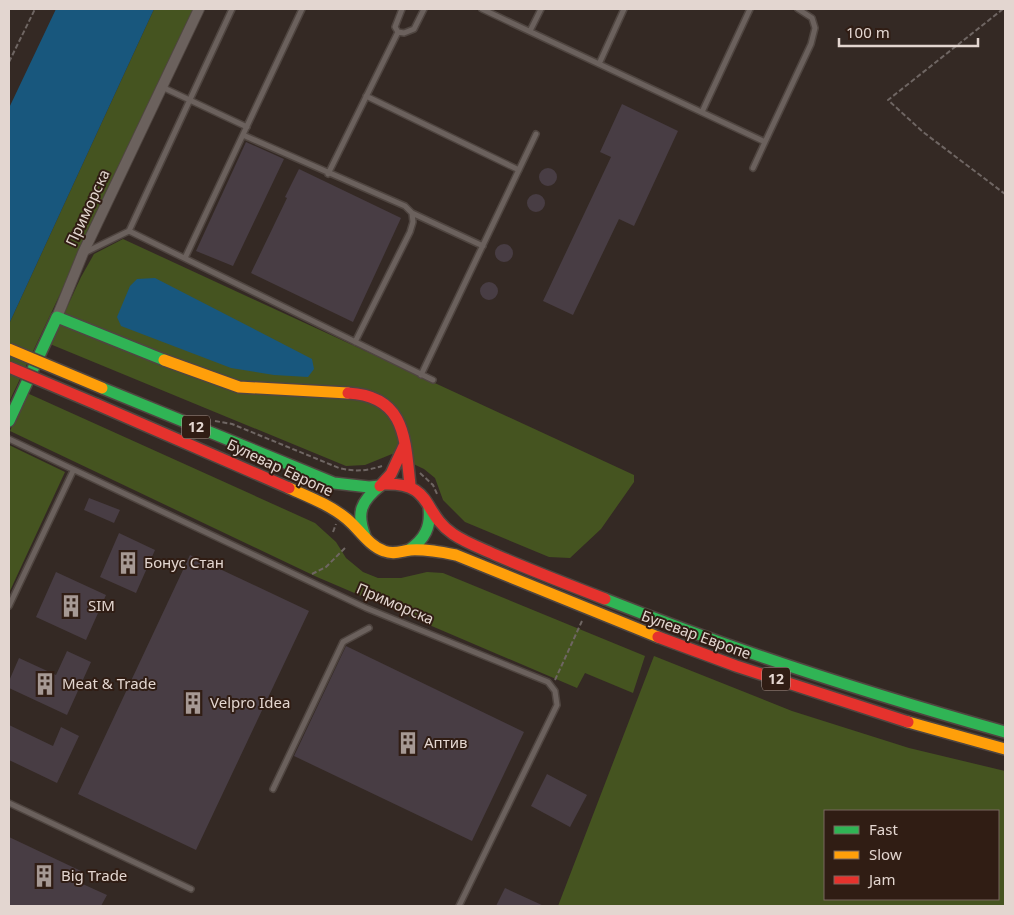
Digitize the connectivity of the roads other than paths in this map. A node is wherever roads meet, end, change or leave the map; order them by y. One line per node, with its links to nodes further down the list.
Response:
1 (199, 9): 14 (street, Приморска)
2 (232, 9): 16 (lane)
3 (302, 9): 18 (lane)
4 (402, 9): 12 (lane)
5 (424, 9): 12 (lane)
6 (482, 9): 11 (lane)
7 (541, 9): 11 (lane)
8 (624, 9): 13 (lane)
9 (750, 9): 17 (lane)
10 (798, 9): 21 (lane)
11 (530, 31): 13 (lane)
12 (398, 32): 15 (lane)
13 (599, 64): 17 (lane)
14 (162, 87): 16 (lane); 28 (street, Приморска)
15 (366, 96): 23 (lane); 24 (lane)
16 (189, 100): 18 (lane); 26 (lane)
17 (702, 112): 21 (lane)
18 (247, 127): 20 (lane)
19 (536, 134): 23 (lane)
20 (243, 135): 24 (lane); 29 (lane)
21 (765, 142): 22 (lane)
22 (753, 168)
23 (519, 170): 27 (lane)
24 (328, 174): 25 (lane)
25 (412, 213): 27 (lane); 31 (lane)
26 (129, 231): 28 (lane); 29 (lane)
27 (483, 246): 34 (lane)
28 (83, 253): 30 (street, Приморска)
29 (185, 258): 31 (lane)
30 (57, 317): 36 (main road, Приморска); 38 (main road)
31 (355, 342): 34 (lane)
32 (9, 348): 40 (main road, Булевар Европе / 12, bridge)
33 (9, 367): 43 (main road, Булевар Европе / 12, bridge)
34 (421, 374): 35 (lane)
35 (433, 380)
36 (9, 421)
37 (9, 439): 39 (lane, Приморска)
38 (404, 445): 40 (main road); 41 (main road)
39 (73, 470): 45 (lane); 52 (lane, Приморска)
40 (382, 485): 41 (main road, Булевар Европе / 12); 43 (main road)
41 (410, 485): 42 (main road, Булевар Европе / 12)
42 (429, 508): 44 (main road); 47 (main road, Булевар Европе / 12)
43 (366, 538): 44 (main road, Булевар Европе / 12)
44 (409, 550): 48 (main road, Булевар Европе / 12)
45 (9, 606)
46 (369, 628): 49 (lane)
47 (1005, 732)
48 (1005, 749)
49 (273, 789)
50 (9, 803): 51 (lane)
51 (191, 889)
52 (459, 906)

